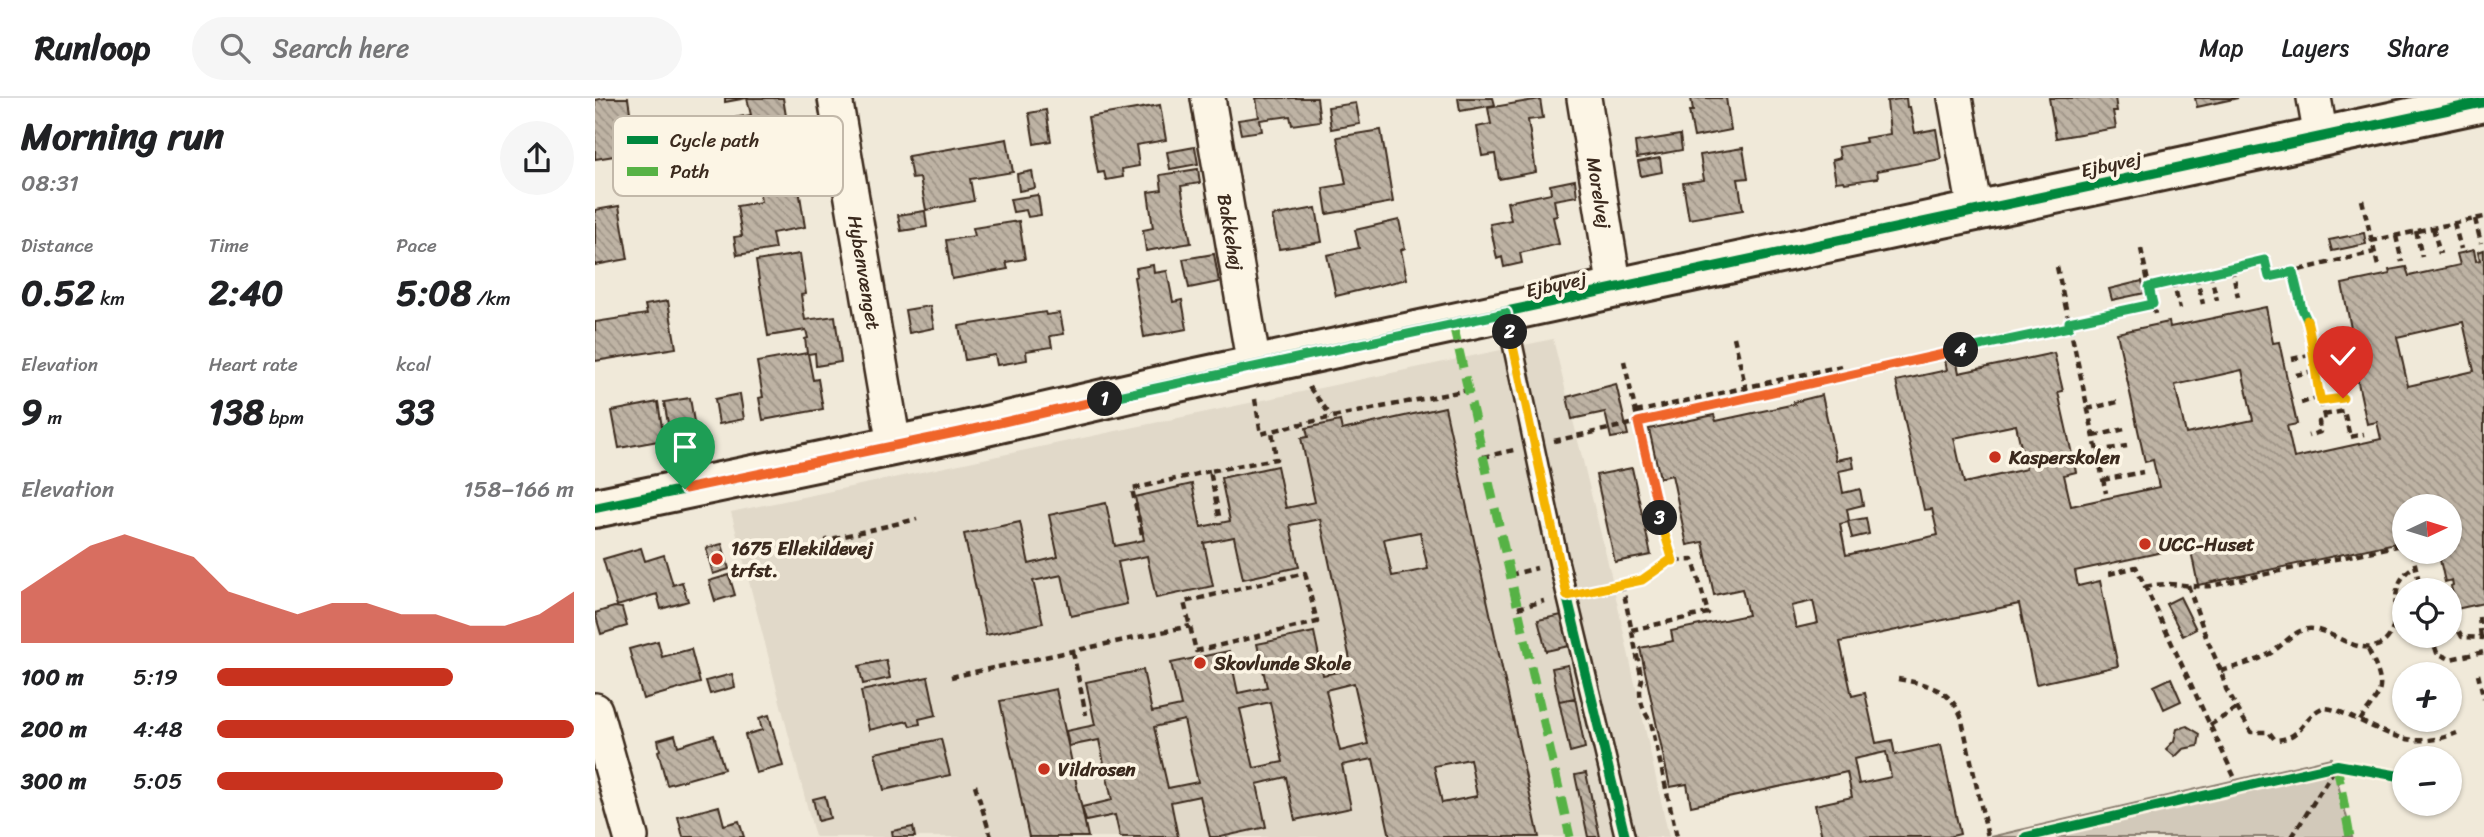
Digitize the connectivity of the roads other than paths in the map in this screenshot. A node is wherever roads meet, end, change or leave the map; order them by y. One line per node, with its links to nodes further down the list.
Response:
1 (835, 98): 7 (street, Hybenvænget)
2 (1208, 98): 13 (street, Bakkehøj)
3 (1584, 98): 11 (street, Morelvej)
4 (1955, 98): 10 (street)
5 (2314, 98): 8 (street)
6 (2484, 102): 8 (street, Ejbyvej)
7 (838, 116)
8 (2321, 136): 10 (street, Ejbyvej)
9 (843, 145): 14 (street, Hybenvænget)
10 (1975, 211): 11 (street, Ejbyvej)
11 (1615, 289): 12 (street, Ejbyvej)
12 (1506, 313): 13 (street, Ejbyvej); 18 (lane)
13 (1254, 366): 14 (street, Ejbyvej)
14 (894, 445): 15 (street, Ejbyvej)
15 (595, 508)
16 (595, 710): 17 (street)
17 (631, 837)
18 (1625, 837)

